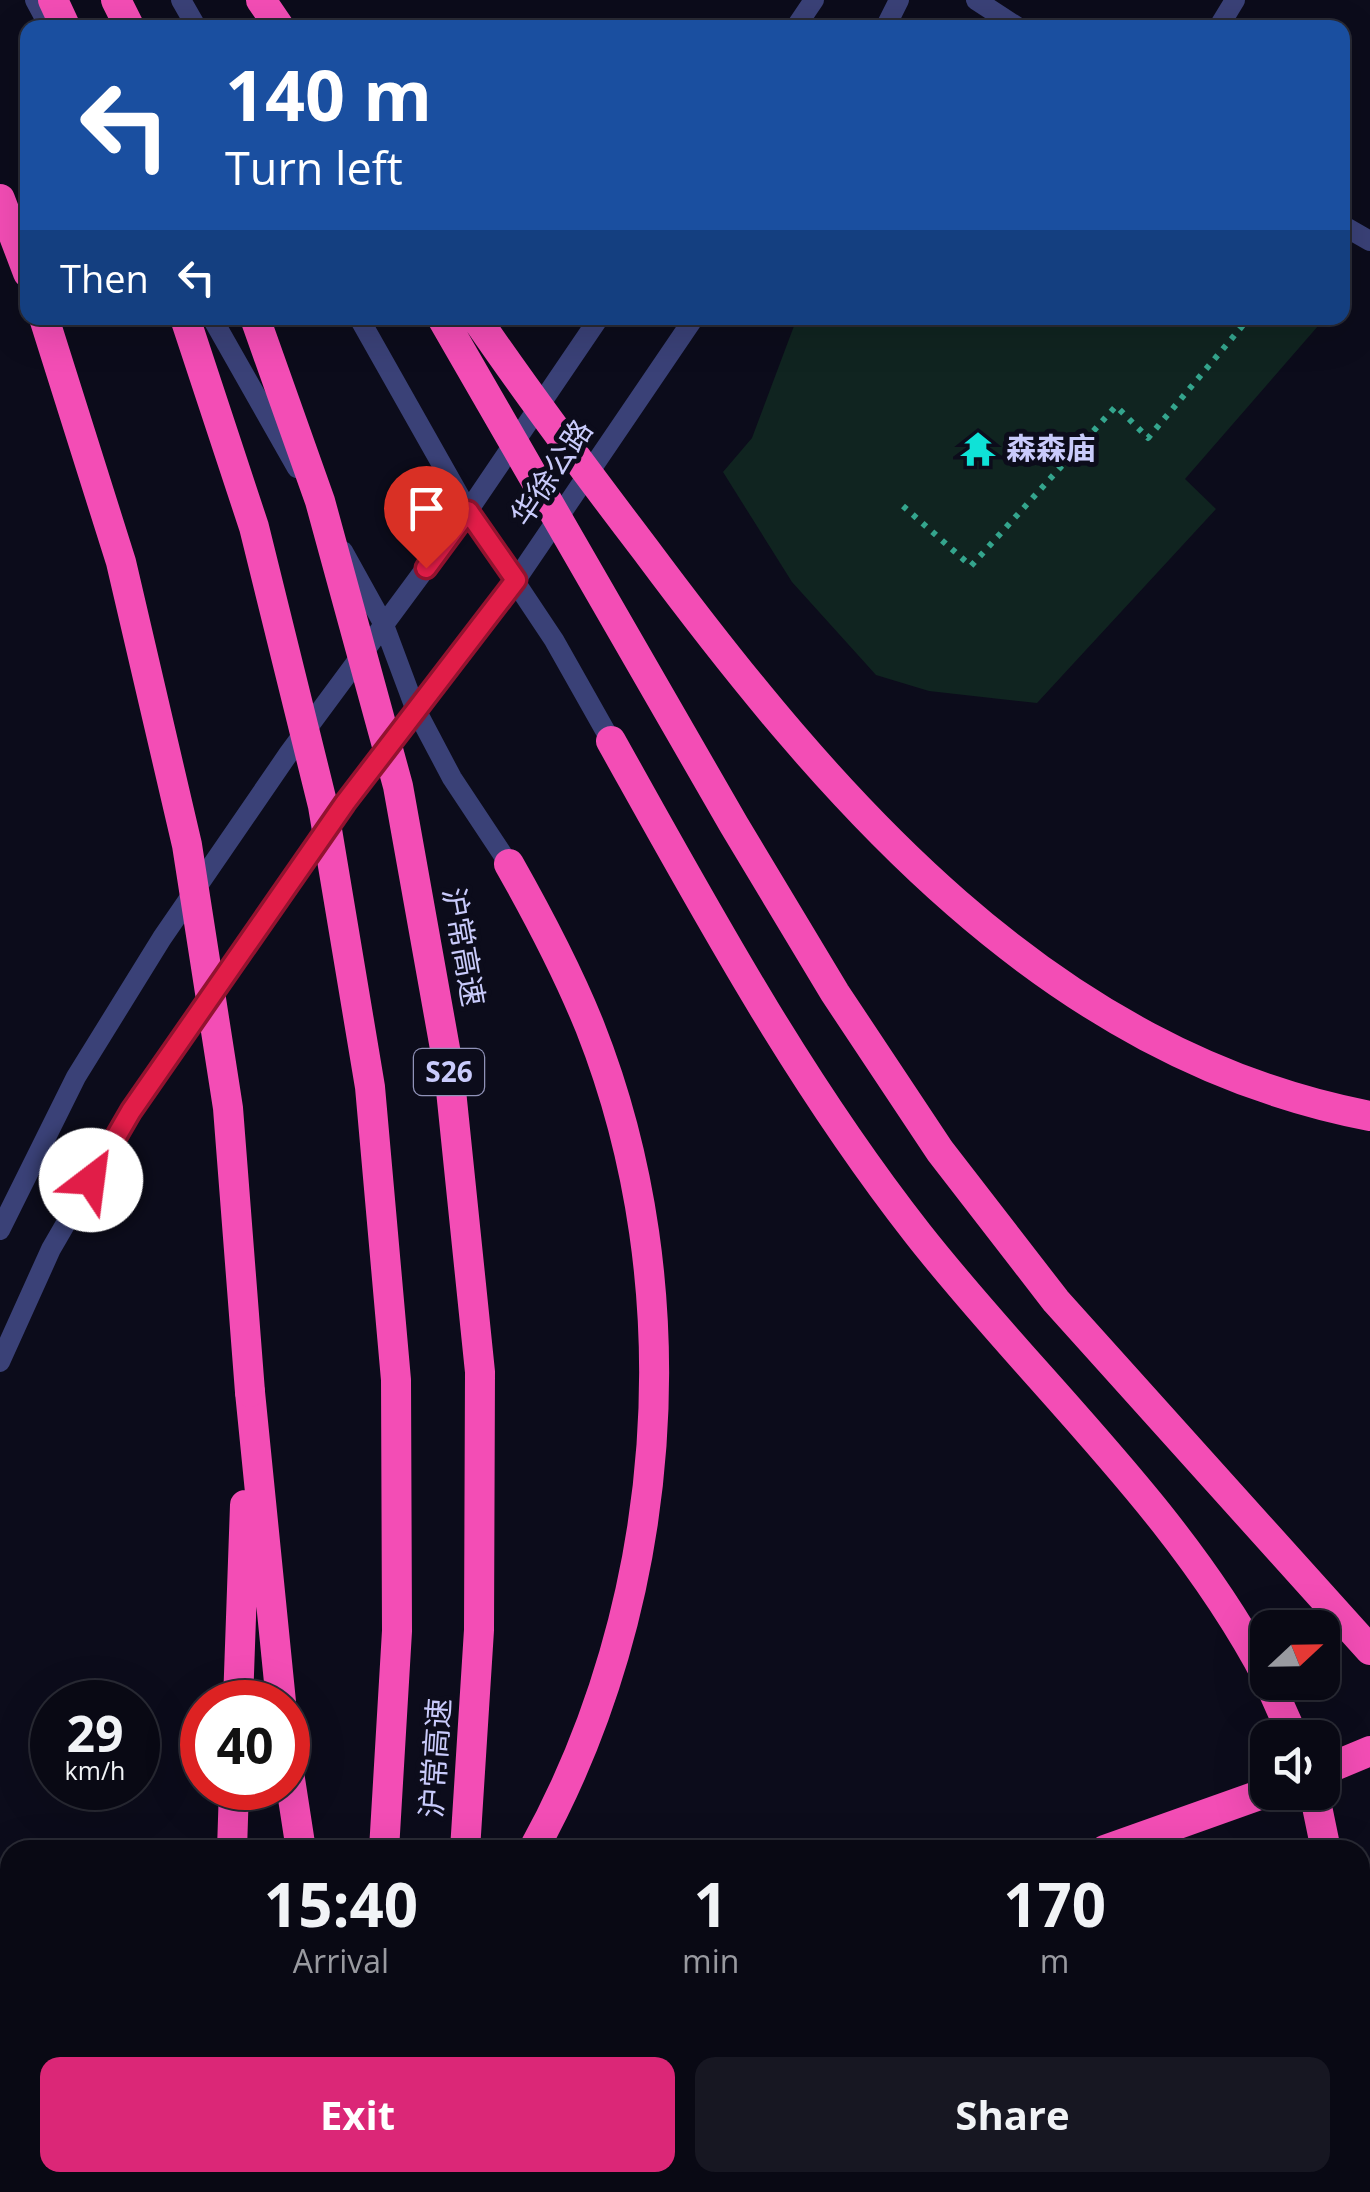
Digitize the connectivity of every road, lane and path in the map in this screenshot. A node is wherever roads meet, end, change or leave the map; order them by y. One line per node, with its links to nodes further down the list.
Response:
1 (976, 0): 2 (street)
2 (1007, 20)
3 (0, 199): 4 (highway)
4 (20, 252)
5 (46, 325): 25 (highway, bridge)
6 (188, 325): 38 (highway, 沪常高速 / S26, bridge)
7 (216, 325): 18 (street)
8 (257, 325): 39 (highway, 沪常高速 / S26, bridge)
9 (363, 325): 16 (street)
10 (446, 325): 27 (highway, bridge)
11 (481, 325): 22 (highway, bridge)
12 (593, 325): 16 (street, 华徐公路)
13 (689, 325): 17 (street, 华徐公路)
14 (1243, 325): 15 (path)
15 (903, 506)
16 (468, 511): 17 (street); 18 (street, 华徐公路)
17 (516, 580): 19 (street, 华徐公路); 20 (street)
18 (384, 625): 19 (street); 23 (street, 华徐公路)
19 (416, 708): 21 (street); 24 (street, 华徐公路)
20 (611, 741): 26 (highway)
21 (510, 864): 40 (highway)
22 (1370, 1116)
23 (0, 1230)
24 (0, 1362)
25 (250, 1392): 28 (highway); 29 (highway)
26 (1250, 1646)
27 (1370, 1650)
28 (239, 1680)
29 (279, 1680)
30 (1370, 1751): 31 (highway)
31 (1340, 1764)
32 (1250, 1798): 41 (highway)
33 (233, 1810): 36 (highway)
34 (295, 1810): 37 (highway)
35 (1318, 1810): 42 (highway)
36 (232, 1840)
37 (299, 1840)
38 (385, 1840)
39 (466, 1840)
40 (538, 1840)
41 (1133, 1840)
42 (1324, 1840)

